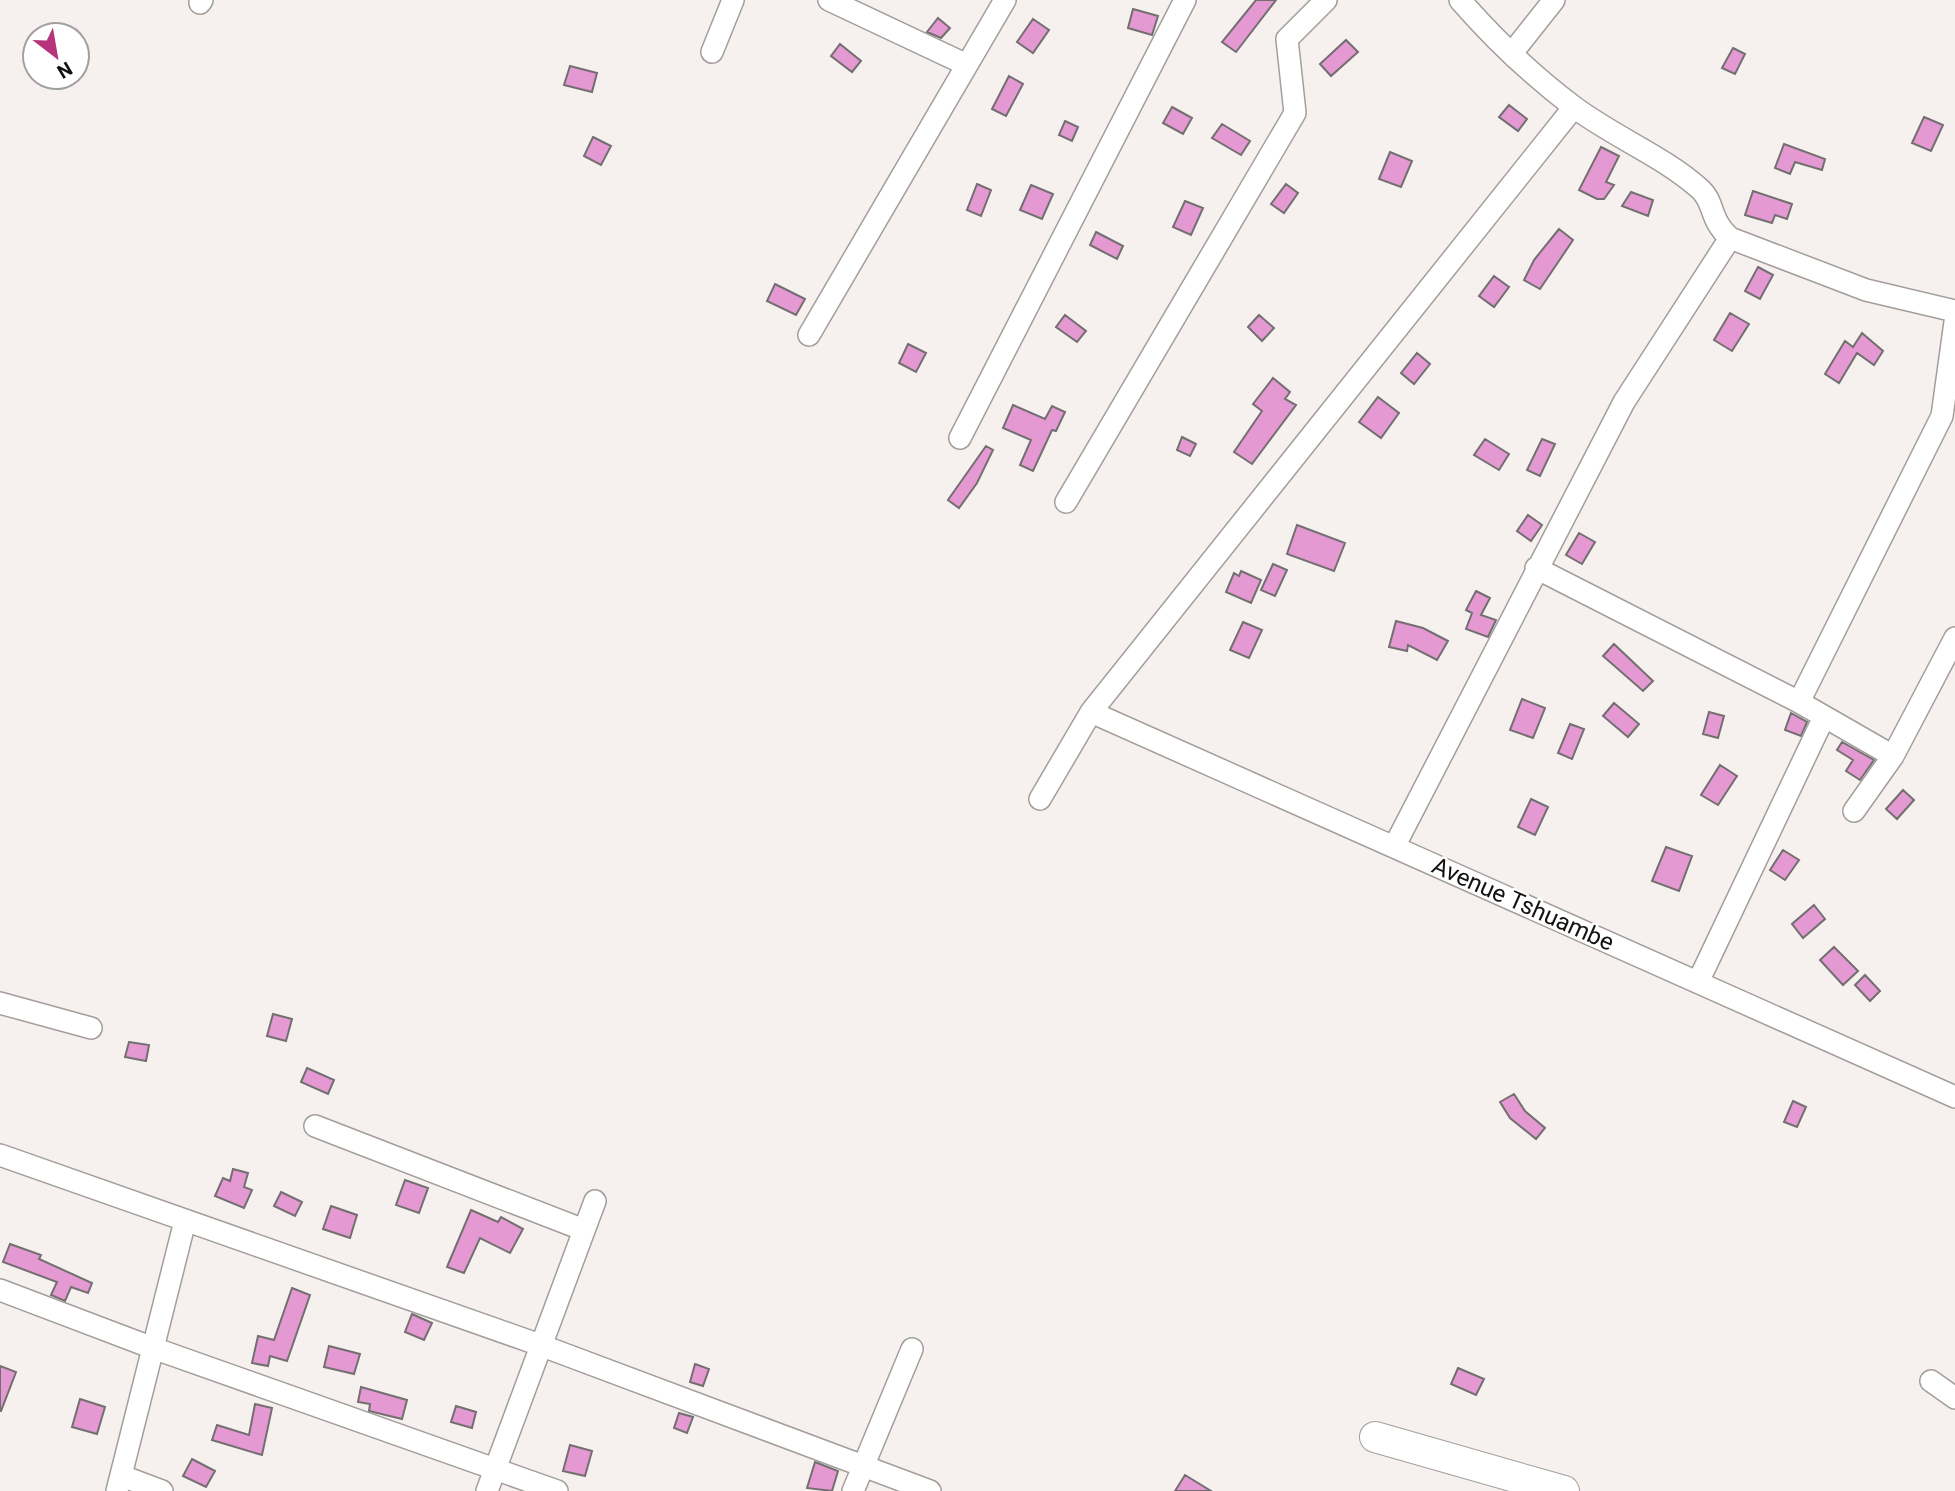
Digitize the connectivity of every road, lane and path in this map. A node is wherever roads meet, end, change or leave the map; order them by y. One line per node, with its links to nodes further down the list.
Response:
1 (733, 0): 8 (street)
2 (829, 0): 10 (street)
3 (1005, 0): 10 (street)
4 (1185, 0): 16 (street)
5 (1326, 0): 17 (street)
6 (1460, 0): 9 (street)
7 (1554, 0): 9 (street)
8 (712, 52)
9 (1512, 53): 11 (street)
10 (967, 65): 15 (street)
11 (1574, 107): 12 (street); 21 (street)
12 (1730, 238): 13 (street); 18 (street)
13 (1955, 311)
14 (1955, 322): 20 (street)
15 (809, 335)
16 (960, 438)
17 (1066, 502)
18 (1536, 568): 20 (street); 26 (street)
19 (1955, 638): 23 (street)
20 (1799, 702): 22 (street)
21 (1091, 712): 24 (street); 26 (street, Avenue Tshuambe)
22 (1824, 717): 23 (street); 27 (street)
23 (1893, 756): 25 (street)
24 (1040, 799)
25 (1854, 811)
26 (1394, 847): 27 (street, Avenue Tshuambe)
27 (1698, 982): 30 (street, Avenue Tshuambe)
28 (0, 1003): 29 (street)
29 (91, 1028)
30 (1955, 1097)
31 (314, 1126): 35 (street)
32 (0, 1155): 34 (street)
33 (595, 1201): 35 (street)
34 (185, 1221): 37 (street); 38 (street)
35 (584, 1230): 37 (street)
36 (0, 1290): 38 (street)
37 (540, 1345): 43 (street); 44 (street)
38 (153, 1348): 44 (street); 45 (street)
39 (912, 1349): 43 (street)
40 (1931, 1381): 41 (street)
41 (1955, 1398)
42 (1375, 1437): 51 (street)
43 (863, 1466): 49 (street); 50 (street)
44 (494, 1467): 47 (street); 48 (street)
45 (120, 1484): 46 (street)
46 (162, 1491)
47 (487, 1491)
48 (557, 1491)
49 (853, 1491)
50 (930, 1491)
51 (1564, 1491)

